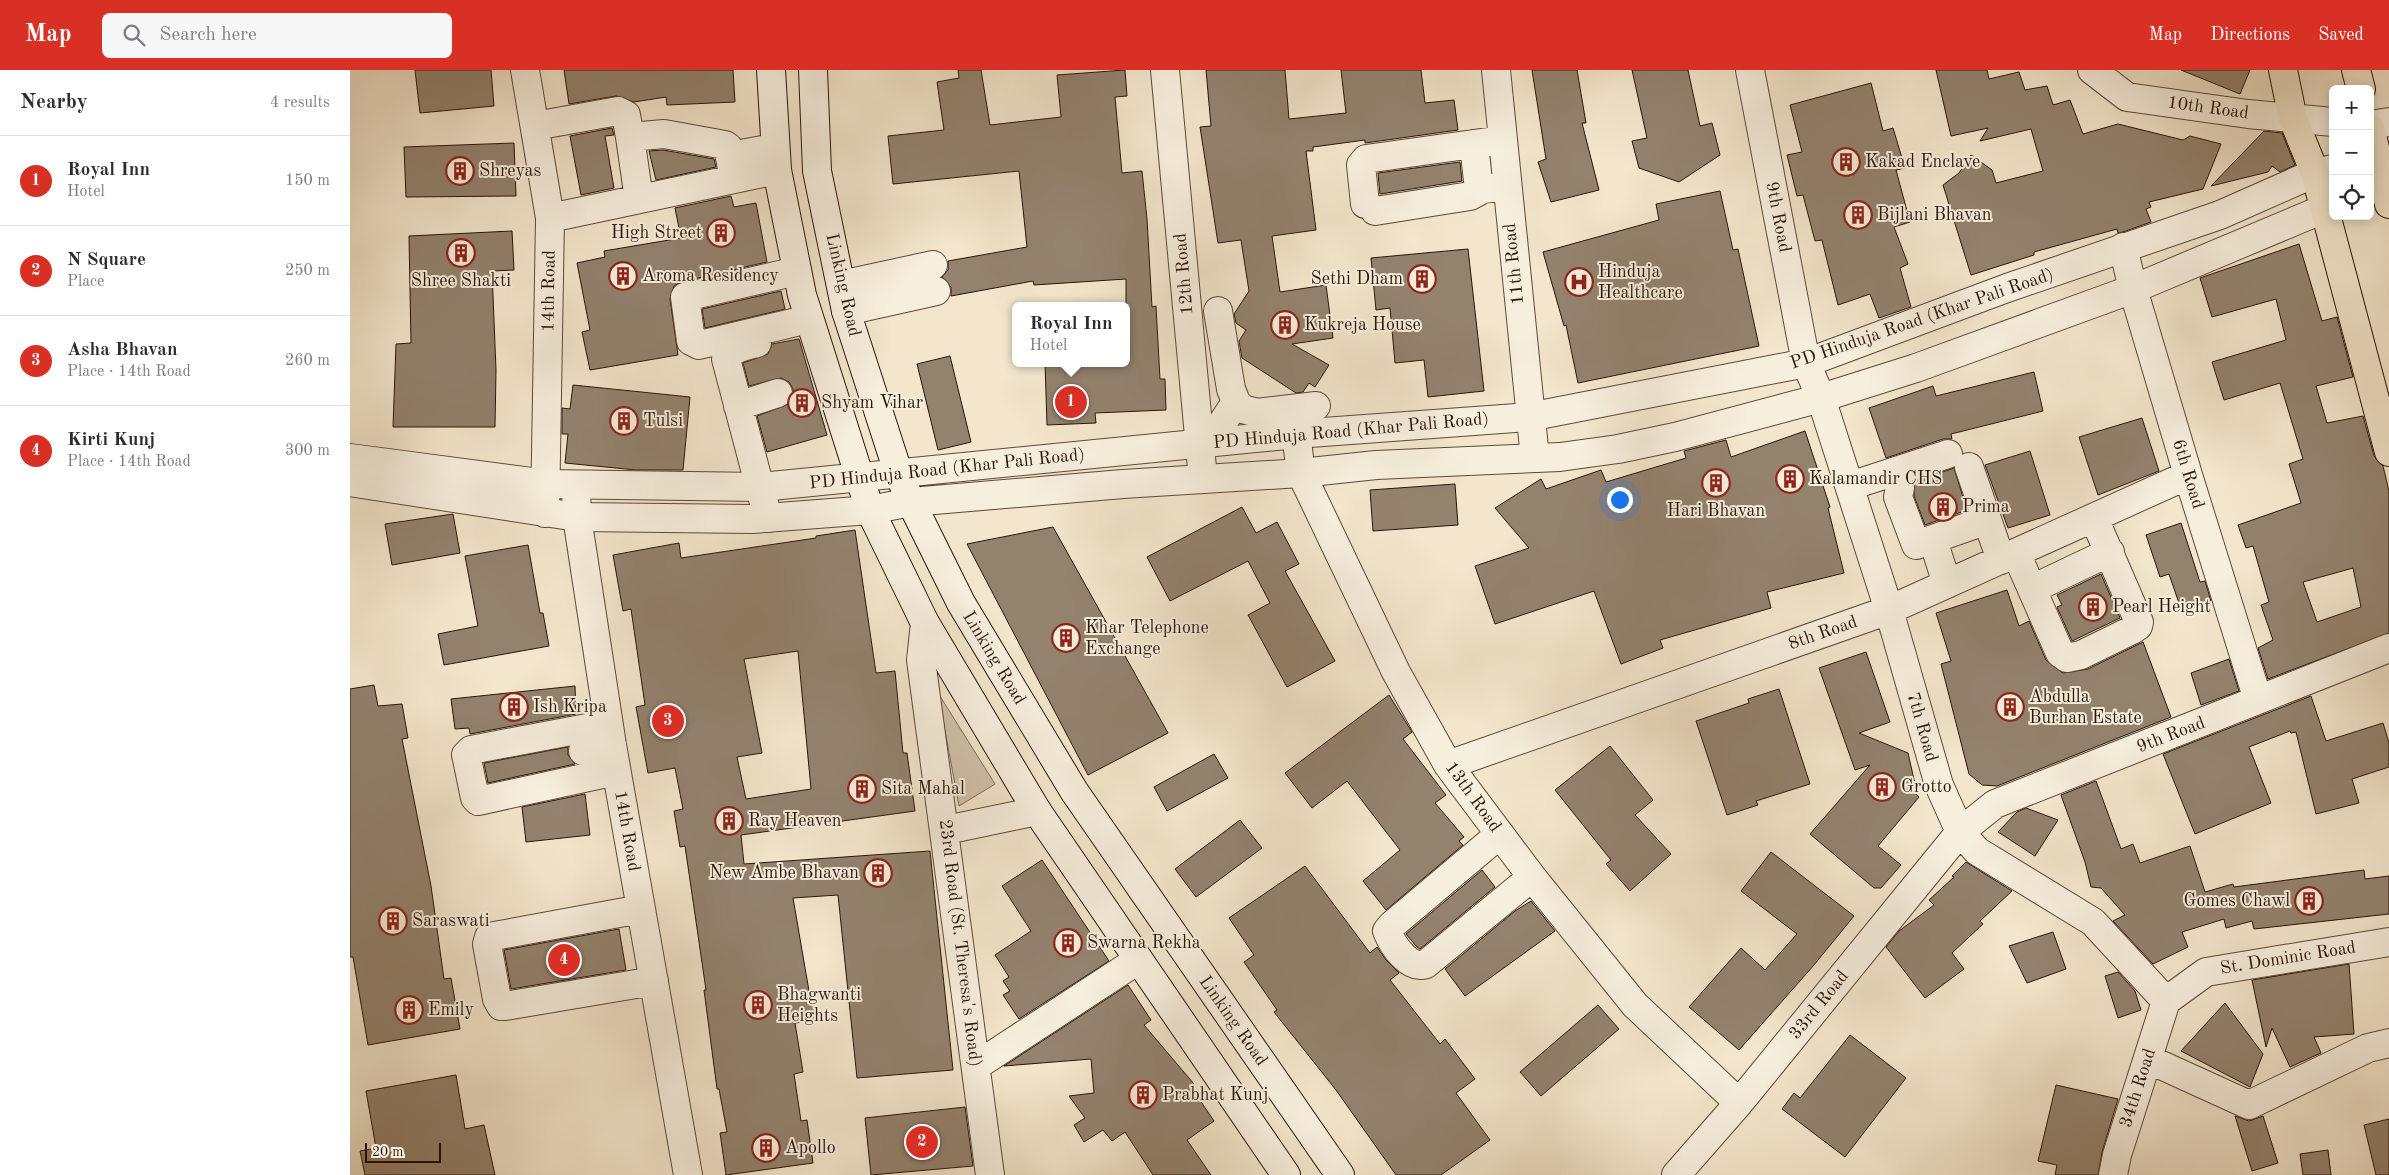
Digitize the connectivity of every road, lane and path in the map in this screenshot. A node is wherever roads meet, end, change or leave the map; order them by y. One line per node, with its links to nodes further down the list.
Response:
1 (525, 70): 14 (street, 14th Road)
2 (771, 70): 19 (street)
3 (813, 70): 32 (street, Linking Road)
4 (1165, 70): 35 (street, 12th Road)
5 (1496, 70): 17 (street, 11th Road)
6 (1750, 70): 37 (street, 9th Road)
7 (2092, 70): 11 (street, 10th Road)
8 (2283, 70): 11 (main road)
9 (2356, 70): 10 (main road)
10 (2360, 85)
11 (2293, 119): 12 (street, 10th Road); 22 (main road)
12 (2329, 122)
13 (2389, 122): 15 (street)
14 (543, 125): 16 (street); 28 (street, 14th Road)
15 (2374, 125)
16 (630, 137): 21 (street); 26 (street)
17 (1502, 140): 18 (street); 23 (street, 11th Road)
18 (1474, 144): 24 (street); 24 (street)
19 (776, 159): 21 (street); 31 (street)
20 (2374, 159): 25 (main road)
21 (732, 168): 26 (street)
22 (2324, 171): 27 (main road); 30 (street, PD Hinduja Road (Khar Pali Road))
23 (1506, 181): 24 (street); 43 (street, 11th Road)
24 (1479, 185)
25 (2382, 197)
26 (639, 199): 28 (street)
27 (2329, 206): 33 (street, PD Hinduja Road (Khar Pali Road))
28 (559, 216): 55 (street, 14th Road)
29 (2332, 220): 46 (main road)
30 (2123, 247): 33 (street, 6th Road); 37 (street, PD Hinduja Road (Khar Pali Road))
31 (797, 271): 36 (street); 36 (street)
32 (841, 285): 34 (street, Linking Road); 34 (street)
33 (2133, 289): 39 (street, PD Hinduja Road (Khar Pali Road)); 51 (street, 6th Road)
34 (846, 311): 49 (street, Linking Road)
35 (1188, 317): 41 (street); 45 (street, 12th Road)
36 (810, 323): 40 (street); 52 (street)
37 (1806, 363): 39 (street, 7th Road); 43 (street, PD Hinduja Road (Khar Pali Road))
38 (778, 393): 40 (street)
39 (1821, 398): 48 (street, PD Hinduja Road (Khar Pali Road)); 60 (street, 7th Road)
40 (738, 406): 58 (street)
41 (1244, 407): 42 (street); 44 (street); 45 (street)
42 (1312, 416): 43 (street, PD Hinduja Road (Khar Pali Road)); 44 (street, PD Hinduja Road (Khar Pali Road)); 50 (street, 13th Road)
43 (1529, 417): 48 (street, 11th Road)
44 (1243, 439): 45 (street, PD Hinduja Road (Khar Pali Road))
45 (1205, 443): 49 (street, PD Hinduja Road (Khar Pali Road)); 53 (street, 12th Road)
46 (2389, 452)
47 (350, 458): 55 (street, PD Hinduja Road (Khar Pali Road))
48 (1535, 458): 50 (street, PD Hinduja Road (Khar Pali Road))
49 (898, 472): 52 (street, PD Hinduja Road (Khar Pali Road)); 59 (street, Linking Road)
50 (1301, 473): 53 (street, PD Hinduja Road (Khar Pali Road)); 78 (street, 13th Road)
51 (2188, 476): 65 (street, 8th Road); 75 (street, 6th Road)
52 (859, 479): 58 (street, PD Hinduja Road (Khar Pali Road)); 61 (street)
53 (1203, 479): 59 (street, PD Hinduja Road (Khar Pali Road))
54 (350, 482): 62 (street, PD Hinduja Road (Khar Pali Road))
55 (547, 484): 56 (street, PD Hinduja Road (Khar Pali Road)); 62 (street, 14th Road)
56 (576, 486): 58 (street, PD Hinduja Road (Khar Pali Road)); 63 (street, 14th Road)
57 (1904, 486): 60 (street); 60 (street); 66 (street); 67 (street)
58 (761, 487): 64 (street)
59 (911, 502): 61 (street, PD Hinduja Road (Khar Pali Road)); 79 (street, Linking Road)
60 (1856, 507): 72 (street, 7th Road)
61 (870, 510): 64 (street, PD Hinduja Road (Khar Pali Road)); 73 (street)
62 (545, 513): 63 (street, PD Hinduja Road (Khar Pali Road))
63 (577, 517): 64 (street, PD Hinduja Road (Khar Pali Road)); 76 (street, 14th Road)
64 (768, 518)
65 (2094, 518): 68 (street); 69 (street, 8th Road)
66 (1976, 519): 67 (street); 69 (street)
67 (1933, 540): 70 (street)
68 (2110, 552): 71 (street); 71 (street)
69 (1998, 561): 70 (street, 8th Road); 71 (street)
70 (1947, 584): 72 (street, 8th Road)
71 (2032, 589)
72 (1889, 610): 78 (street, 8th Road); 82 (street, 7th Road)
73 (925, 623): 80 (street); 81 (street, 23rd Road (St. Theresa's Road))
74 (2389, 648): 75 (street, 9th Road)
75 (2258, 700): 82 (street, 9th Road)
76 (612, 746): 77 (street); 85 (street, 14th Road)
77 (583, 750)
78 (1448, 765): 83 (street, 13th Road)
79 (1074, 791): 80 (street); 97 (street, Linking Road)
80 (1037, 812): 81 (street); 87 (street)
81 (946, 830): 92 (street, 23rd Road (St. Theresa's Road))
82 (1960, 832): 89 (street, 7th Road); 93 (street, 33rd Road)
83 (1500, 834): 84 (street, 13th Road); 84 (street)
84 (1532, 877): 93 (street, 13th Road)
85 (637, 936): 88 (street, 14th Road); 88 (street)
86 (2389, 942): 89 (street, St. Dominic Road)
87 (1138, 960): 92 (street); 96 (street)
88 (654, 981): 94 (street, 14th Road)
89 (2166, 1001): 91 (street, 34th Road)
90 (2389, 1043): 91 (street)
91 (2148, 1059): 99 (street, 34th Road)
92 (976, 1066): 95 (street, 23rd Road (St. Theresa's Road))
93 (1739, 1103): 98 (street, 33rd Road)
94 (688, 1175)
95 (990, 1175)
96 (1286, 1175)
97 (1340, 1175)
98 (1676, 1175)
99 (2113, 1175)

